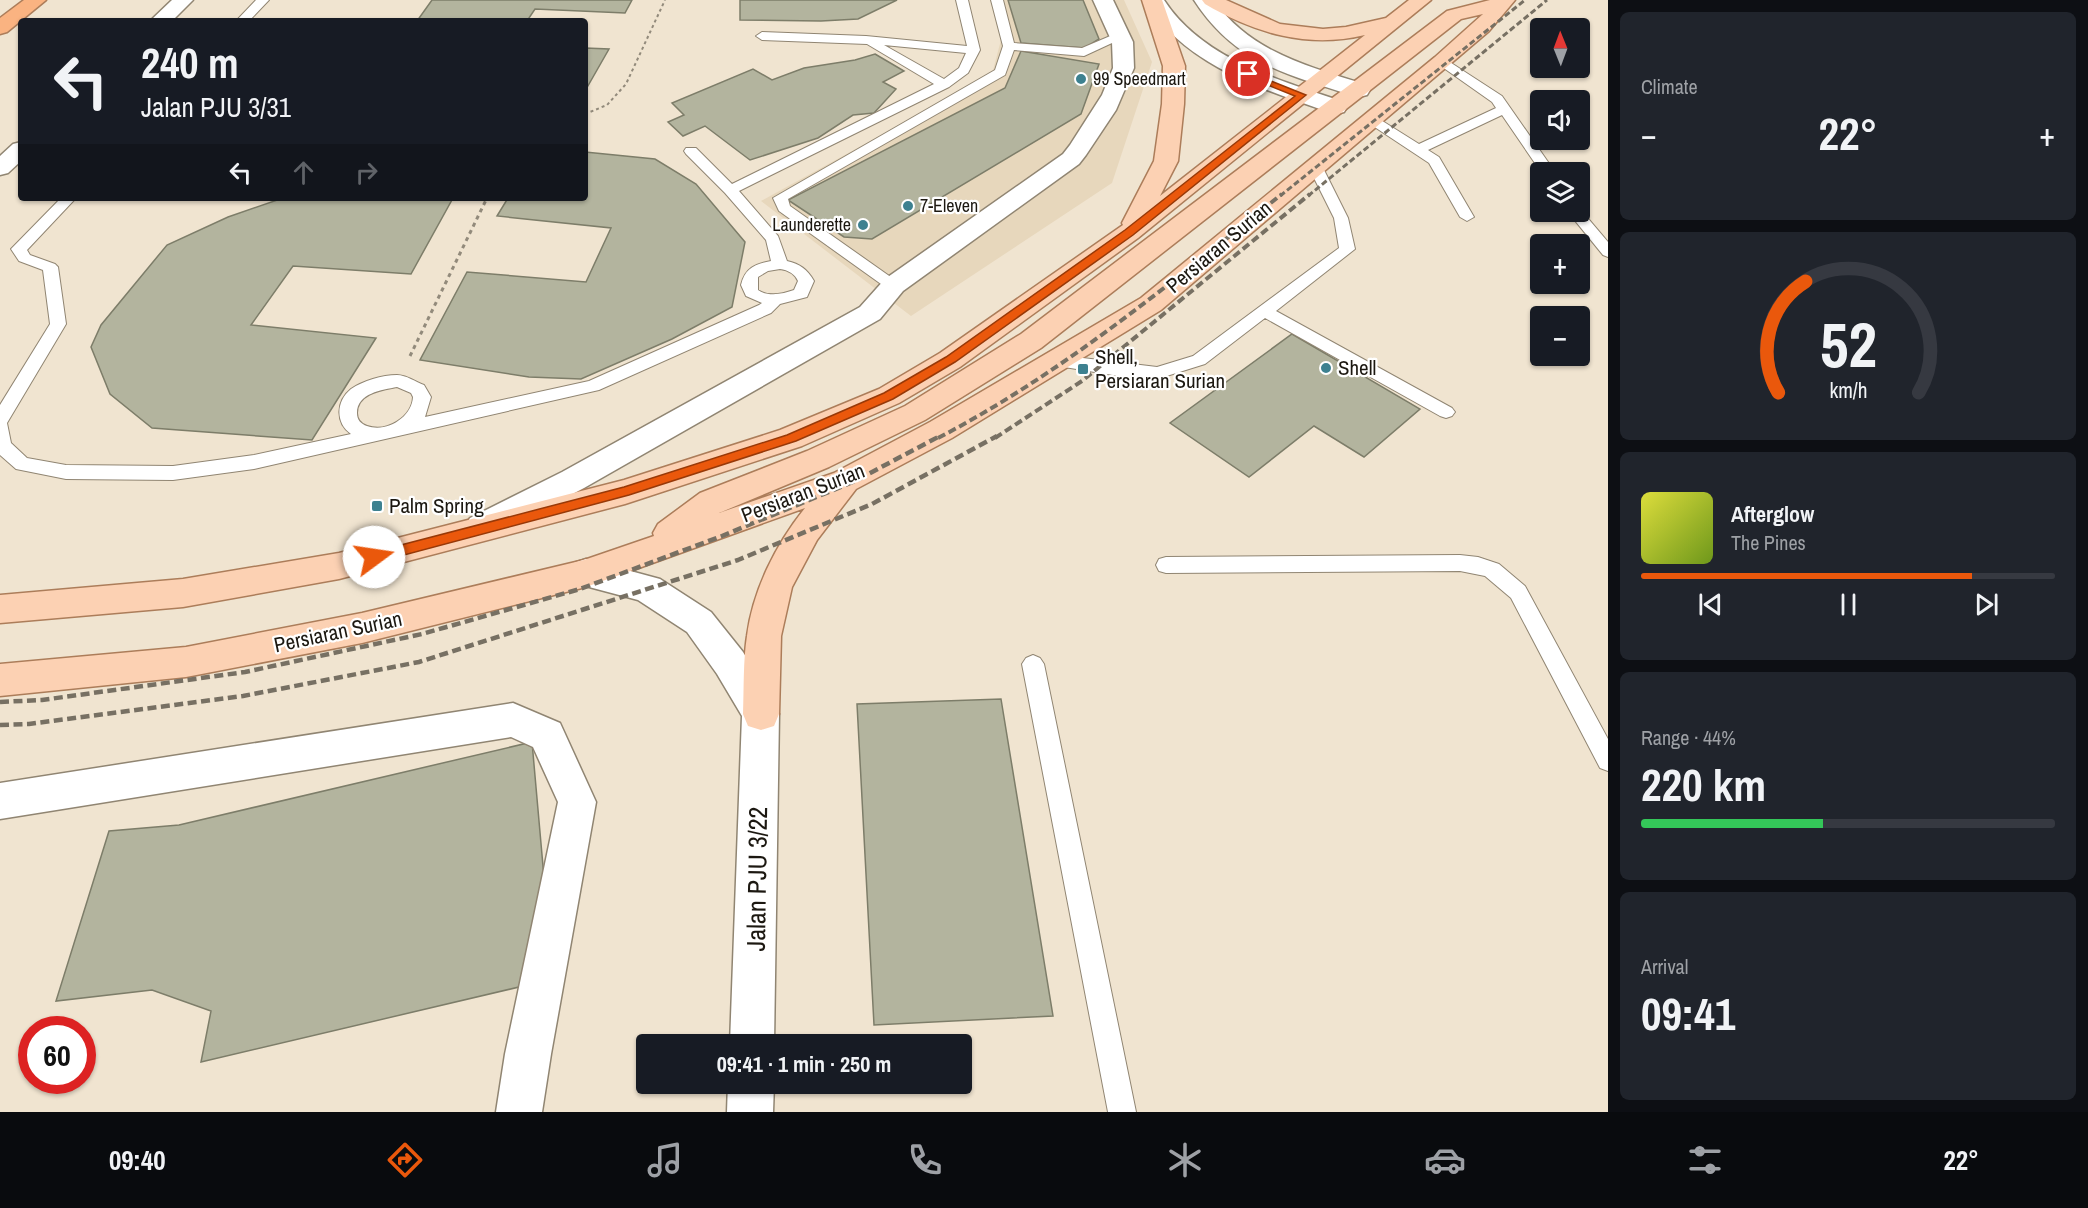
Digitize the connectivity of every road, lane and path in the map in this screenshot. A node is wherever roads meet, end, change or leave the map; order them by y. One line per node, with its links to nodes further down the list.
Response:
1 (36, 0): 16 (highway)
2 (183, 0): 13 (street)
3 (263, 0): 14 (lane)
4 (665, 0): 29 (path)
5 (962, 0): 21 (lane)
6 (997, 0): 20 (lane)
7 (1103, 0): 18 (street)
8 (1153, 0): 26 (street); 42 (main road)
9 (1204, 0): 23 (street)
10 (1212, 0): 15 (main road)
11 (1420, 0): 15 (main road)
12 (1504, 2): 22 (main road, Persiaran Surian); 25 (main road)
13 (163, 18)
14 (245, 18)
15 (1393, 22): 23 (main road)
16 (0, 28)
17 (762, 36): 19 (lane)
18 (1119, 37): 20 (lane); 45 (street)
19 (866, 40): 21 (lane); 24 (lane)
20 (1009, 46): 45 (lane)
21 (974, 50): 24 (lane)
22 (1442, 61): 28 (lane); 30 (main road, Persiaran Surian)
23 (1323, 78): 25 (street); 26 (main road)
24 (944, 84): 37 (lane)
25 (1359, 90): 27 (main road)
26 (1302, 95): 27 (street); 42 (main road)
27 (1336, 107): 56 (main road)
28 (1500, 111): 31 (lane); 34 (lane)
29 (588, 113)
30 (1371, 120): 31 (lane); 35 (main road, Persiaran Surian)
31 (1423, 148): 40 (lane)
32 (691, 151): 37 (lane)
33 (18, 152): 36 (street)
34 (1540, 162)
35 (1315, 166): 47 (lane); 48 (main road, Persiaran Surian)
36 (0, 168)
37 (730, 190): 44 (lane)
38 (66, 201): 51 (lane)
39 (486, 201): 49 (path)
40 (1467, 217)
41 (1583, 222): 43 (lane)
42 (1129, 233): 55 (main road)
43 (1608, 252)
44 (780, 264): 46 (lane); 46 (lane)
45 (894, 285): 55 (street)
46 (774, 301): 53 (lane)
47 (1264, 311): 48 (lane); 50 (lane)
48 (1059, 361): 54 (main road, Persiaran Surian)
49 (398, 381): 53 (lane); 53 (lane)
50 (1446, 412)
51 (0, 420)
52 (0, 427): 53 (lane)
53 (390, 431)
54 (845, 481): 56 (main road, Persiaran Surian); 62 (main road)
55 (468, 533): 59 (main road)
56 (642, 554): 58 (main road, Persiaran Surian)
57 (1166, 565): 63 (lane)
58 (586, 573): 61 (main road, Persiaran Surian); 62 (street)
59 (0, 609)
60 (1033, 664): 69 (lane)
61 (0, 680)
62 (761, 714): 65 (street, Jalan PJU 3/22)
63 (1608, 761)
64 (0, 801): 67 (street)
65 (752, 1034)
66 (751, 1094): 68 (street)
67 (519, 1112)
68 (750, 1112)
69 (1122, 1112)

